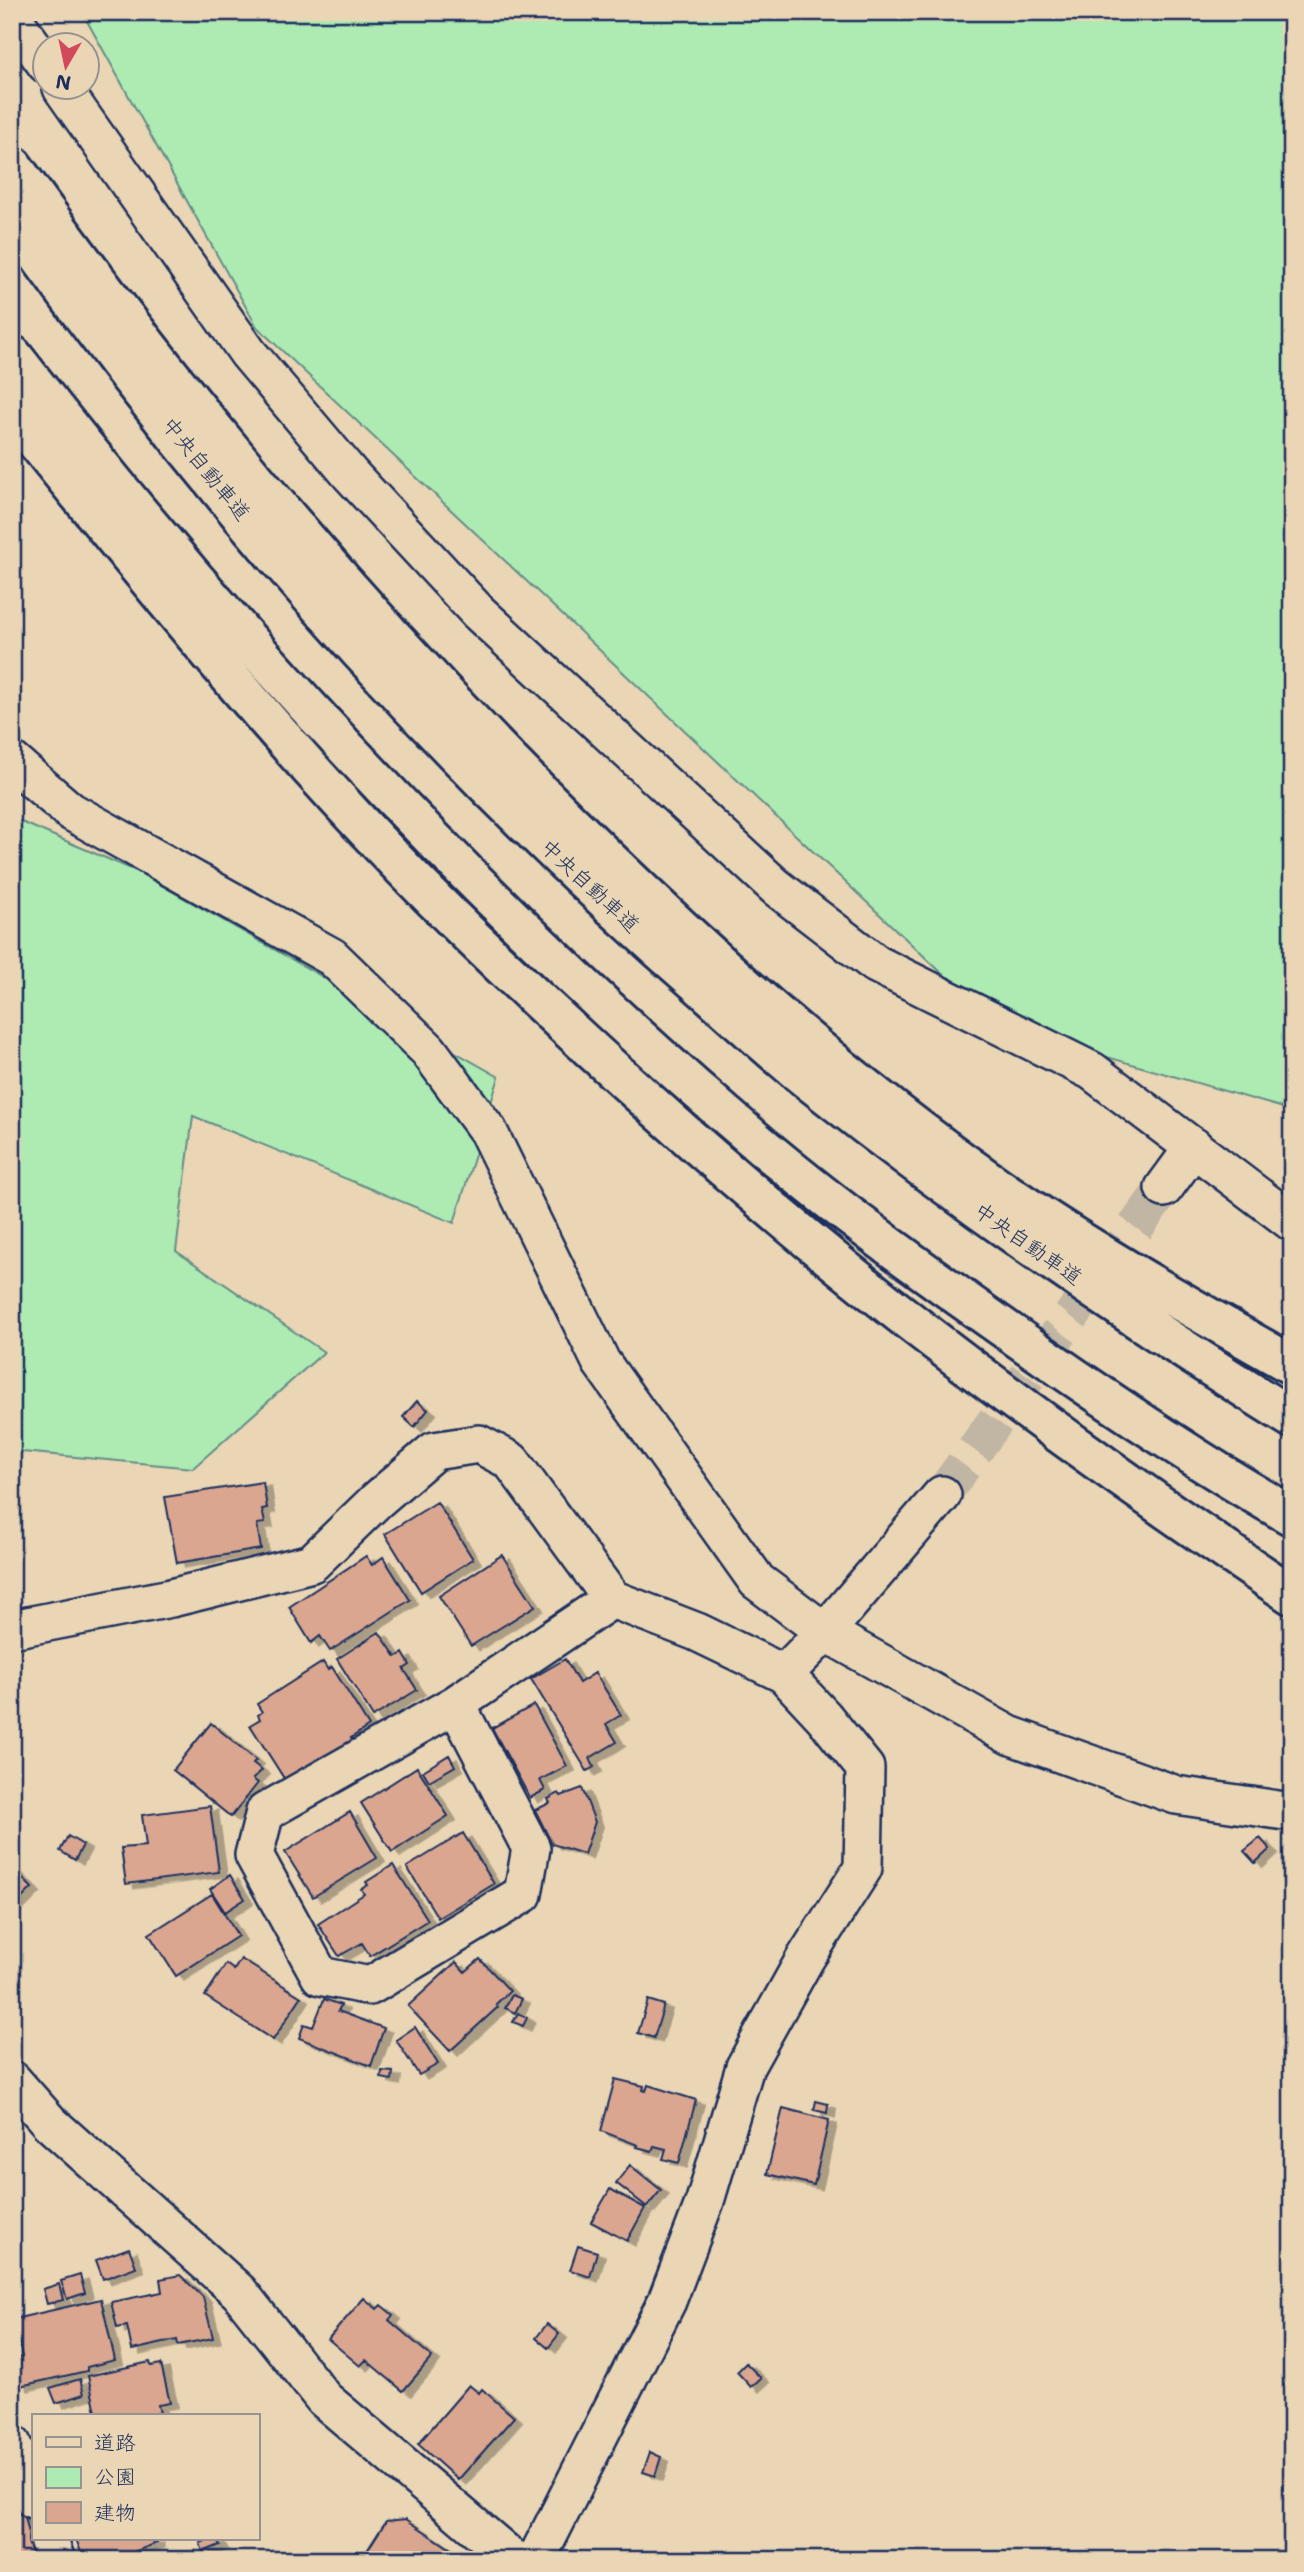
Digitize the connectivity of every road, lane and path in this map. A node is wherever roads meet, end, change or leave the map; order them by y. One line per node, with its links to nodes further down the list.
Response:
1 (12, 17): 2 (street)
2 (32, 45)
3 (72, 102): 9 (street)
4 (12, 166): 12 (highway)
5 (12, 219): 13 (highway, 中央自動車道)
6 (12, 355): 15 (highway)
7 (12, 412): 16 (highway)
8 (12, 761): 19 (street)
9 (1194, 1147): 10 (street); 11 (street)
10 (1164, 1188)
11 (1292, 1222)
12 (1292, 1365)
13 (1292, 1419)
14 (942, 1494): 19 (street)
15 (1292, 1516)
16 (1292, 1595)
17 (612, 1599): 18 (street); 20 (street); 21 (street)
18 (12, 1629)
19 (825, 1632): 20 (street); 22 (street)
20 (784, 1674): 29 (street)
21 (456, 1703): 21 (street)
22 (1292, 1812)
23 (12, 2080): 28 (street)
24 (12, 2444): 25 (street)
25 (32, 2496)
26 (48, 2540): 27 (street)
27 (56, 2560)
28 (514, 2560)
29 (536, 2560)

